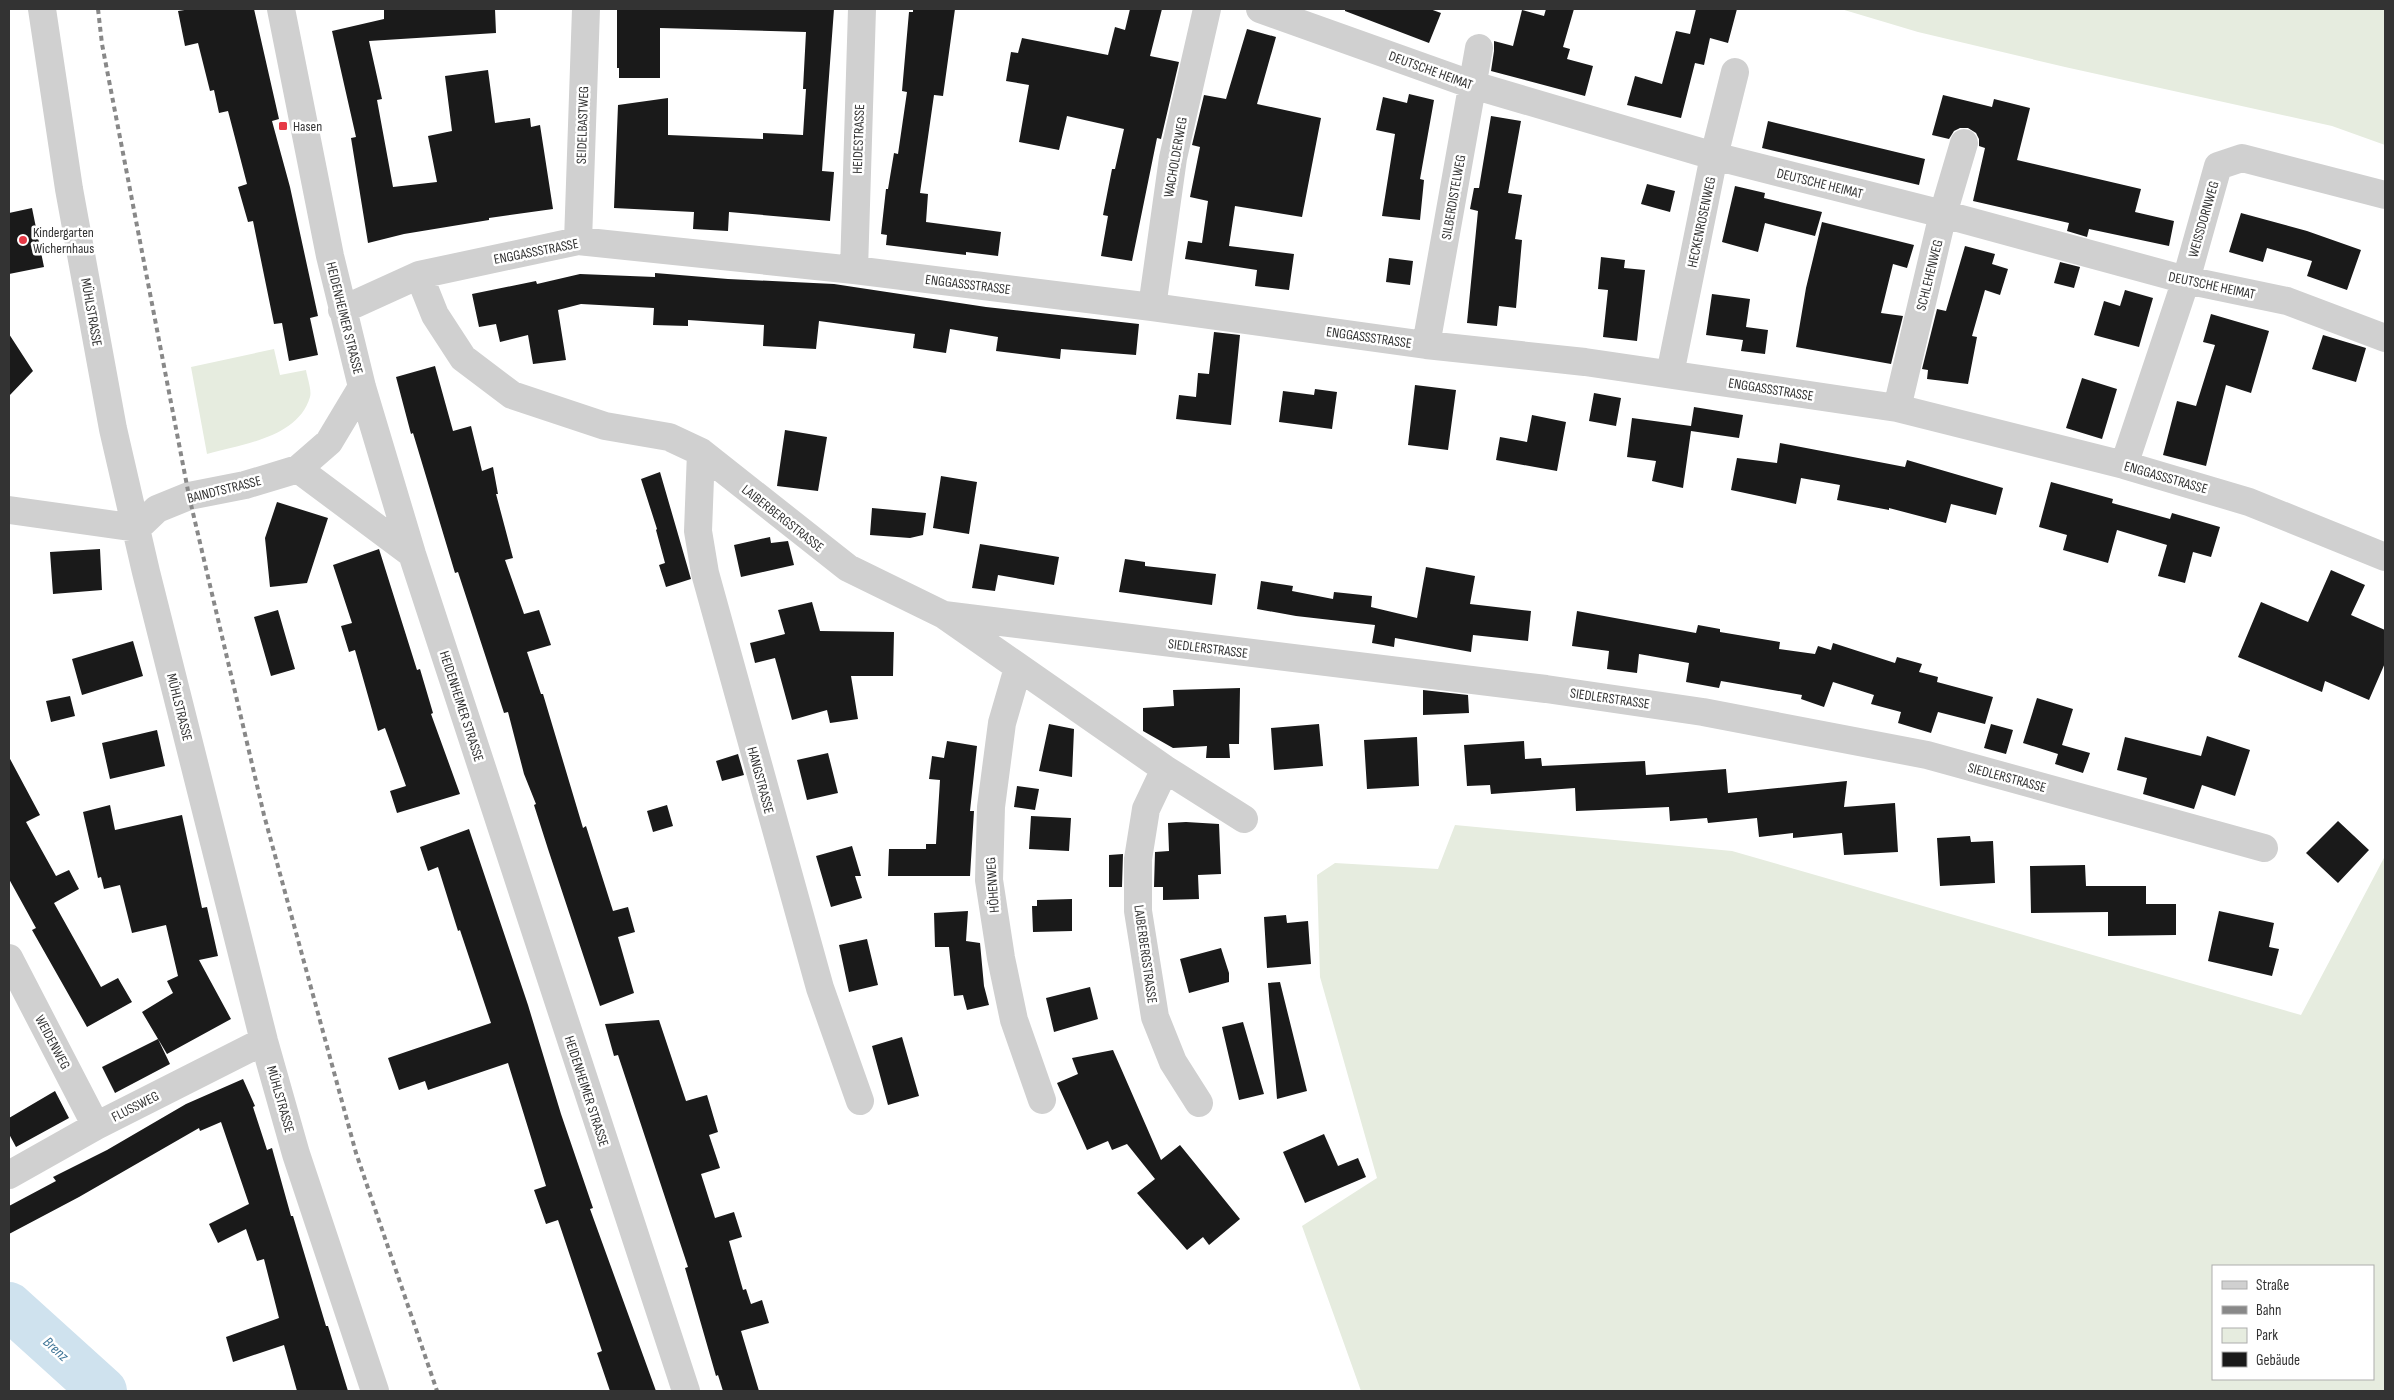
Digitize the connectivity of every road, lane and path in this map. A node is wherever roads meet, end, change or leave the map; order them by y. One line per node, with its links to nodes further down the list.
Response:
1 (42, 9): 29 (street, MÜHLSTRASSE)
2 (281, 9): 19 (street, HEIDENHEIMER STRASSE)
3 (586, 9): 14 (street, SEIDELBASTWEG)
4 (862, 9): 15 (street, HEIDESTRASSE)
5 (1207, 9): 18 (street, WACHOLDERWEG)
6 (1260, 9): 9 (street, DEUTSCHE HEIMAT)
7 (1479, 48): 9 (street, SILBERDISTELWEG)
8 (1735, 72): 11 (street, HECKENROSENWEG)
9 (1472, 85): 11 (street, DEUTSCHE HEIMAT); 21 (street, SILBERDISTELWEG)
10 (1964, 143): 13 (street, SCHLEHENWEG)
11 (1714, 156): 13 (street, DEUTSCHE HEIMAT); 22 (street, HECKENROSENWEG)
12 (2385, 195): 17 (street, WEISSDORNWEG)
13 (1943, 214): 17 (street, DEUTSCHE HEIMAT); 24 (street, SCHLEHENWEG)
14 (578, 241): 15 (street, ENGGASSSTRASSE); 16 (street, ENGGASSSTRASSE)
15 (854, 270): 18 (street, ENGGASSSTRASSE)
16 (419, 275): 19 (street, ENGGASSSTRASSE); 25 (street, LAIBERBERGSTRASSE)
17 (2186, 280): 20 (street, DEUTSCHE HEIMAT); 26 (street, WEISSDORNWEG)
18 (1152, 307): 21 (street, ENGGASSSTRASSE)
19 (342, 310): 23 (street, HEIDENHEIMER STRASSE)
20 (2385, 338)
21 (1426, 346): 22 (street, ENGGASSSTRASSE)
22 (1670, 374): 24 (street, ENGGASSSTRASSE)
23 (362, 387): 27 (street, BAINDTSTRASSE); 30 (street, HEIDENHEIMER STRASSE)
24 (1897, 408): 26 (street, ENGGASSSTRASSE)
25 (701, 452): 32 (street, LAIBERBERGSTRASSE); 40 (street, HANGSTRASSE)
26 (2124, 465): 31 (street, ENGGASSSTRASSE)
27 (298, 470): 29 (street, BAINDTSTRASSE); 30 (street)
28 (9, 510): 29 (street)
29 (137, 528): 38 (street, MÜHLSTRASSE)
30 (412, 554): 45 (street, HEIDENHEIMER STRASSE)
31 (2385, 557)
32 (944, 615): 33 (street, LAIBERBERGSTRASSE); 36 (street, SIEDLERSTRASSE)
33 (1018, 668): 34 (street, LAIBERBERGSTRASSE); 39 (street, HÖHENWEG)
34 (1165, 770): 35 (street, LAIBERBERGSTRASSE); 41 (street, LAIBERBERGSTRASSE)
35 (1244, 819)
36 (2264, 848)
37 (9, 958): 42 (street, WEIDENWEG)
38 (264, 1041): 42 (street, FLUSSWEG); 44 (street, MÜHLSTRASSE)
39 (1042, 1100)
40 (860, 1101)
41 (1199, 1103)
42 (96, 1126): 43 (street, FLUSSWEG)
43 (9, 1174)
44 (375, 1391)
45 (686, 1391)

